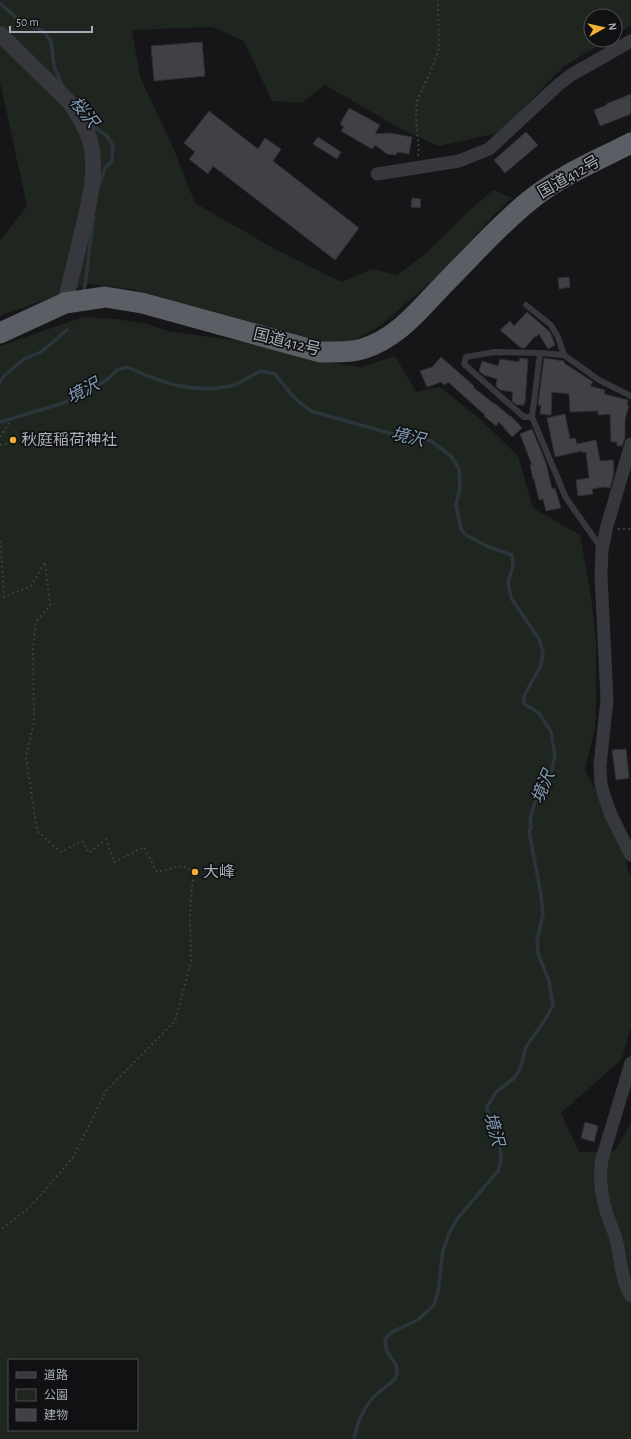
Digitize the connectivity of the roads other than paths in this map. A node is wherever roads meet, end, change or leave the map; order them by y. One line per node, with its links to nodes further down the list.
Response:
1 (0, 34): 5 (street)
2 (631, 41): 4 (street)
3 (631, 143): 5 (highway, 国道412号)
4 (377, 174)
5 (65, 303): 7 (highway, 国道412号)
6 (526, 305): 9 (lane)
7 (0, 332)
8 (540, 353): 9 (lane); 11 (lane); 11 (lane)
9 (564, 355): 10 (lane)
10 (631, 396)
11 (532, 417): 13 (lane)
12 (631, 444): 13 (street)
13 (602, 549): 14 (street)
14 (631, 855)
15 (631, 1063): 16 (street)
16 (627, 1090): 17 (street)
17 (631, 1296)

